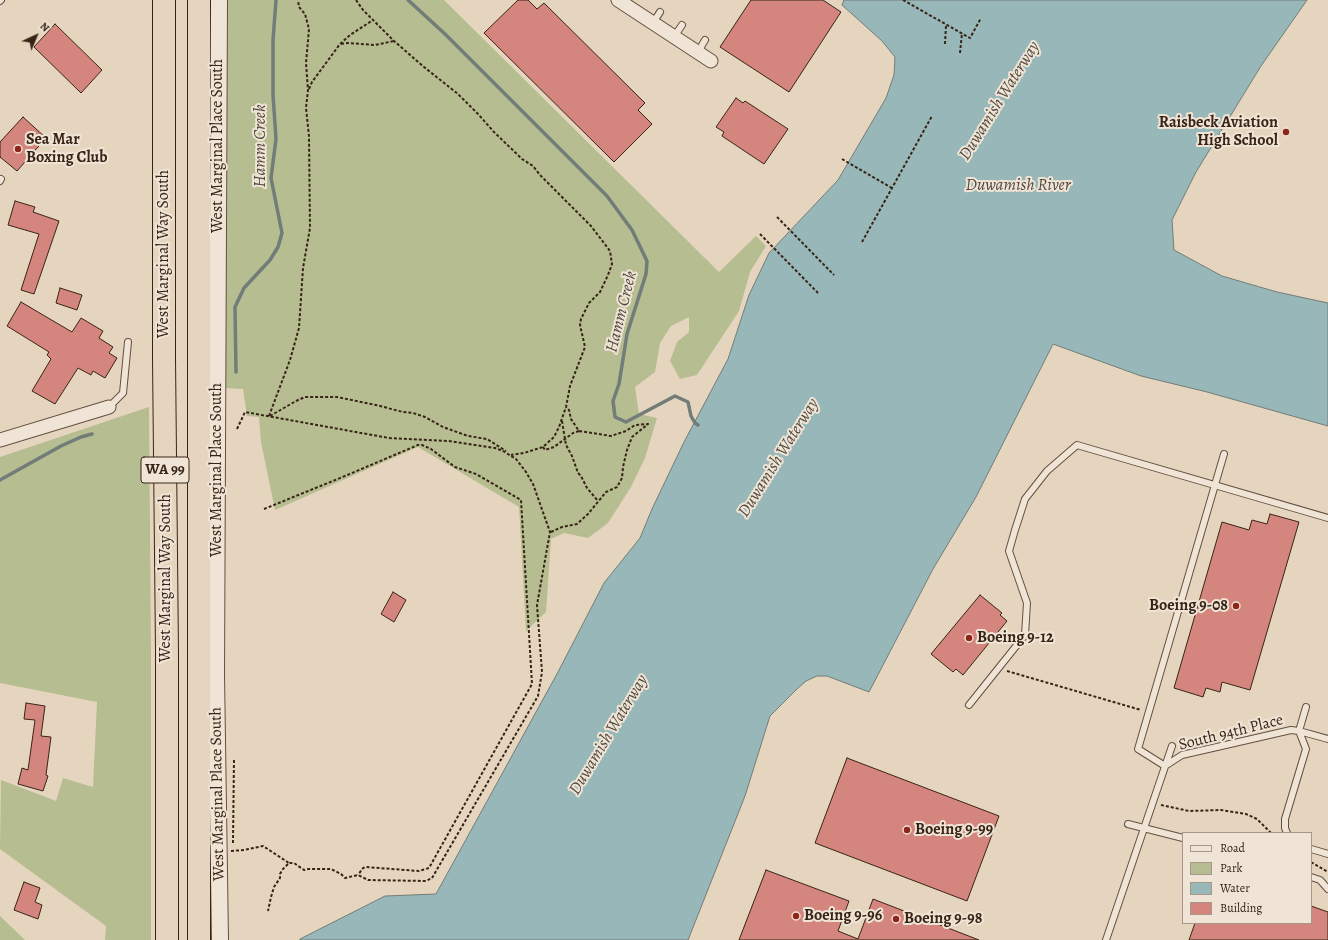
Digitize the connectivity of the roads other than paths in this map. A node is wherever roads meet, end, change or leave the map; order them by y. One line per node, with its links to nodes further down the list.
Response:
1 (164, 0): 32 (highway, West Marginal Way South / WA 99)
2 (199, 0): 33 (highway, West Marginal Way South / WA 99)
3 (219, 0): 34 (street, West Marginal Place South)
4 (618, 0): 6 (street)
5 (660, 12): 6 (lane)
6 (653, 23): 8 (street)
7 (682, 25): 8 (lane)
8 (674, 37): 10 (street)
9 (705, 40): 10 (lane)
10 (698, 52): 11 (street)
11 (711, 61)
12 (128, 342): 13 (lane)
13 (109, 407): 14 (street)
14 (0, 440)
15 (1224, 454): 16 (lane)
16 (1215, 486): 17 (lane); 18 (lane); 23 (lane)
17 (1328, 518)
18 (969, 705)
19 (1306, 706): 20 (lane)
20 (1299, 731): 21 (lane, South 94th Place); 23 (lane, South 94th Place); 26 (lane)
21 (1328, 739)
22 (1172, 746): 23 (lane)
23 (1165, 766): 25 (lane)
24 (1128, 824): 25 (lane)
25 (1144, 828): 27 (lane); 35 (lane)
26 (1287, 832)
27 (1182, 838)
28 (1312, 849): 29 (lane)
29 (1328, 854)
30 (1312, 877): 31 (lane)
31 (1328, 890)
32 (167, 940)
33 (199, 940)
34 (220, 940)
35 (1106, 940)

